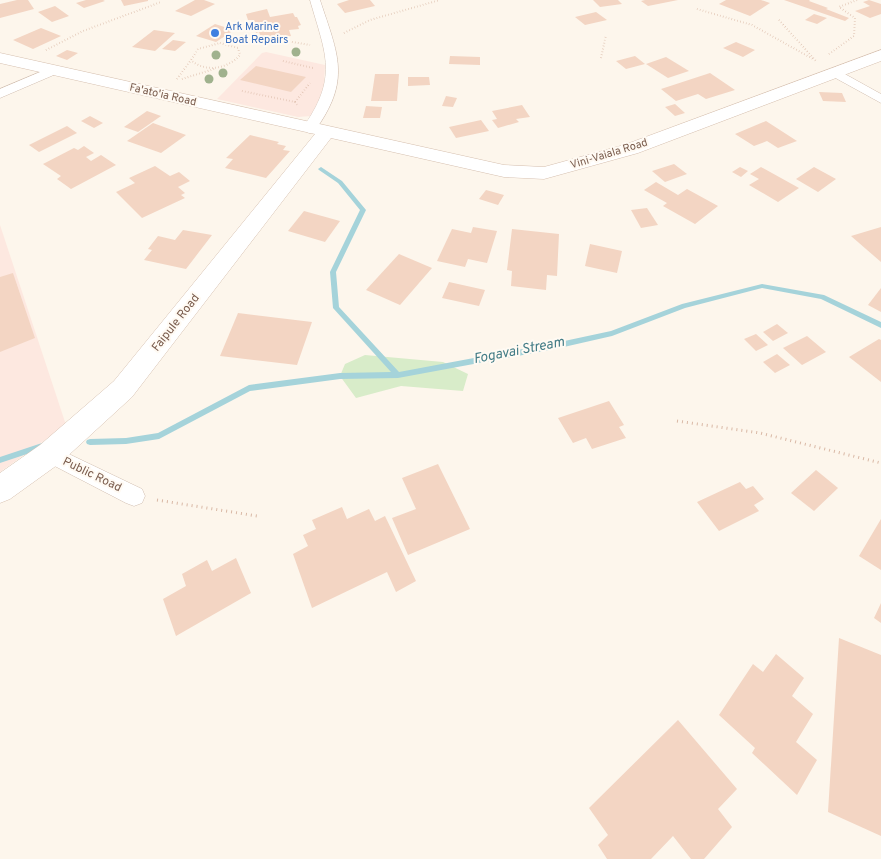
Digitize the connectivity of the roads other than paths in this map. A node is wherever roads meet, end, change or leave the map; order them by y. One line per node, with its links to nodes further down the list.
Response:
1 (315, 0): 8 (street)
2 (881, 55): 5 (main road, Vini-Vaiala Road)
3 (0, 58): 4 (main road, Fa'ato'ia Road)
4 (52, 71): 6 (street); 8 (main road, Fa'ato'ia Road)
5 (834, 72): 7 (street); 8 (main road, Vini-Vaiala Road)
6 (0, 94)
7 (881, 99)
8 (318, 130): 9 (main road, Faipule Road)
9 (50, 454): 10 (main road, Faipule Road); 11 (street, Public Road)
10 (0, 490)
11 (134, 496)

